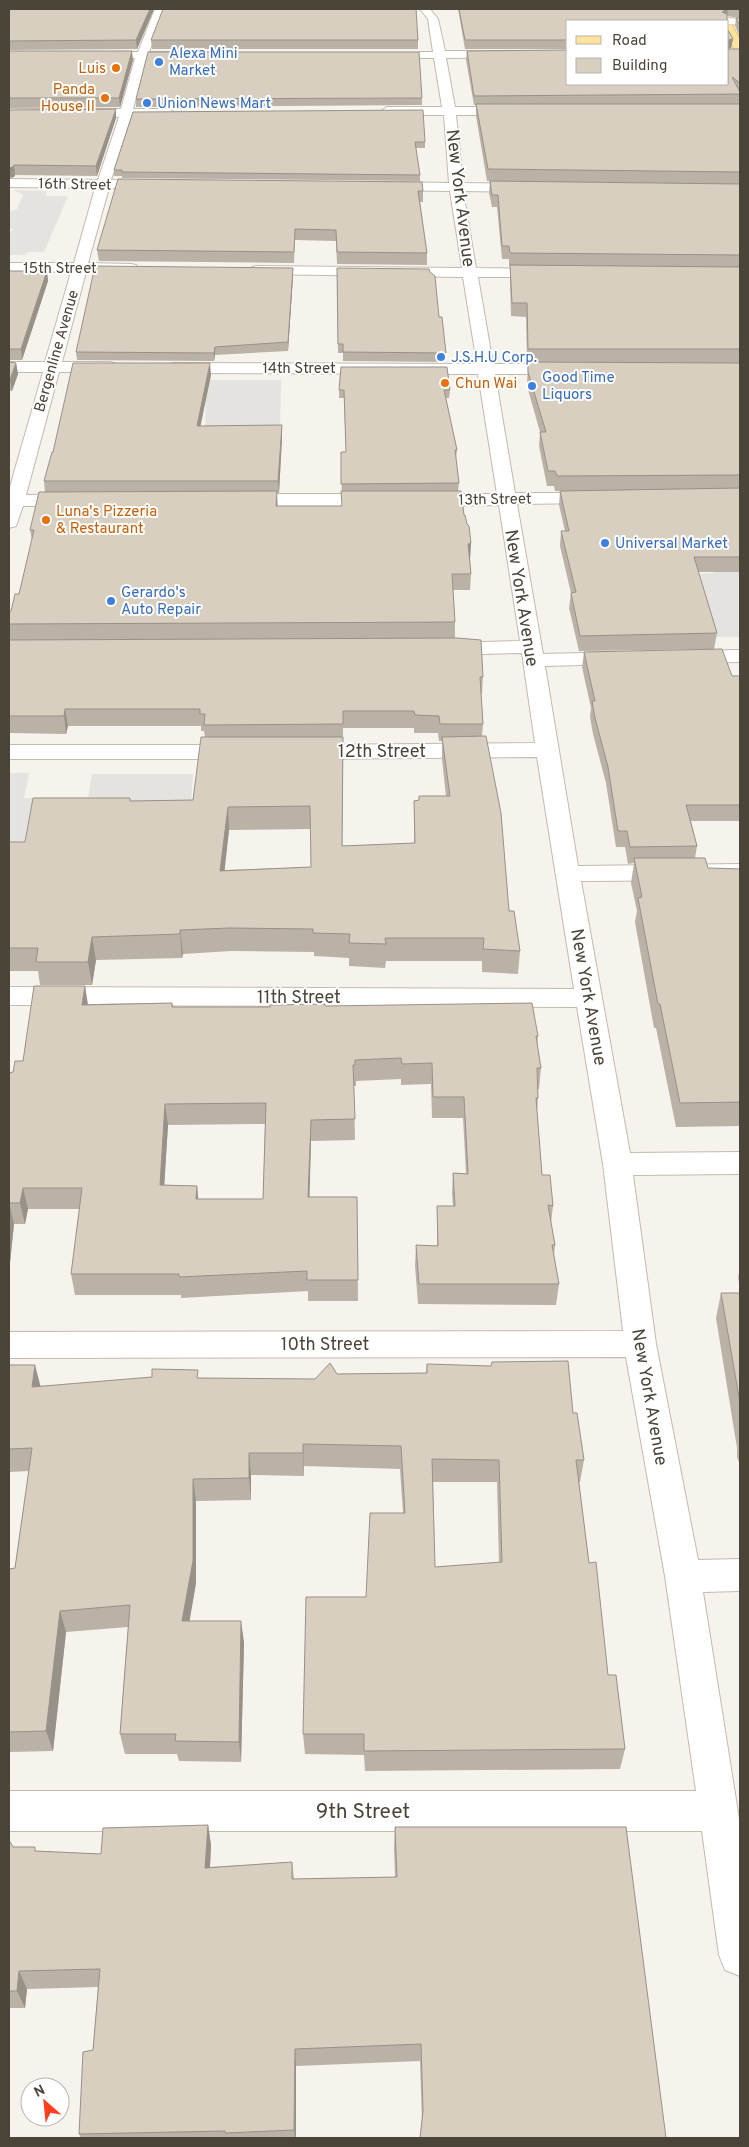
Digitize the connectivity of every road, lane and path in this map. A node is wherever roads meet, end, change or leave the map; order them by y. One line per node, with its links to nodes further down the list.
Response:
1 (160, 9): 10 (street, Bergenline Avenue)
2 (426, 9): 6 (street, New York Avenue)
3 (724, 19): 4 (street)
4 (740, 22)
5 (729, 29): 7 (main road)
6 (437, 44): 8 (street); 12 (street); 14 (street, New York Avenue)
7 (740, 52)
8 (566, 54)
9 (88, 55): 10 (street)
10 (142, 55): 11 (street); 17 (street, Bergenline Avenue)
11 (198, 55)
12 (410, 55)
13 (528, 110): 14 (street)
14 (450, 111): 15 (street); 23 (street, New York Avenue)
15 (370, 112)
16 (9, 113): 17 (street)
17 (127, 113): 18 (street); 20 (street, Bergenline Avenue)
18 (178, 113)
19 (9, 183): 20 (street, 16th Street)
20 (104, 184): 21 (street, 16th Street); 26 (street, Bergenline Avenue)
21 (168, 185)
22 (373, 186): 23 (street)
23 (456, 187): 24 (street); 29 (street, New York Avenue)
24 (541, 188)
25 (9, 267): 26 (street, 15th Street)
26 (80, 268): 27 (street, 15th Street); 32 (street, Bergenline Avenue)
27 (141, 268)
28 (240, 270): 29 (street)
29 (471, 272): 30 (street); 35 (street, New York Avenue)
30 (557, 273)
31 (9, 367): 32 (street)
32 (52, 367): 33 (street); 39 (street, Bergenline Avenue)
33 (126, 367)
34 (156, 367): 35 (street, 14th Street)
35 (485, 369): 36 (street, 14th Street); 38 (street, New York Avenue)
36 (577, 370)
37 (611, 498): 38 (street, 13th Street)
38 (506, 499): 41 (street, 13th Street); 44 (street, New York Avenue)
39 (11, 500): 40 (street); 42 (street, Bergenline Avenue)
40 (93, 500)
41 (221, 500)
42 (9, 522)
43 (427, 649): 44 (street)
44 (532, 654): 45 (street); 46 (street, New York Avenue)
45 (740, 656)
46 (546, 750): 49 (street, 12th Street); 51 (street, New York Avenue)
47 (9, 752): 48 (street)
48 (258, 752)
49 (288, 752)
50 (740, 872): 51 (street)
51 (568, 874): 53 (street, New York Avenue)
52 (9, 996): 53 (street, 11th Street)
53 (589, 998): 55 (street, New York Avenue)
54 (740, 1163): 55 (street)
55 (617, 1164): 56 (street, New York Avenue)
56 (640, 1344): 57 (street, 10th Street); 59 (street, New York Avenue)
57 (9, 1345)
58 (740, 1575): 59 (street)
59 (682, 1576): 60 (street, New York Avenue)
60 (717, 1811): 61 (street, 9th Street); 62 (street, New York Avenue)
61 (9, 1812)
62 (740, 1956)

